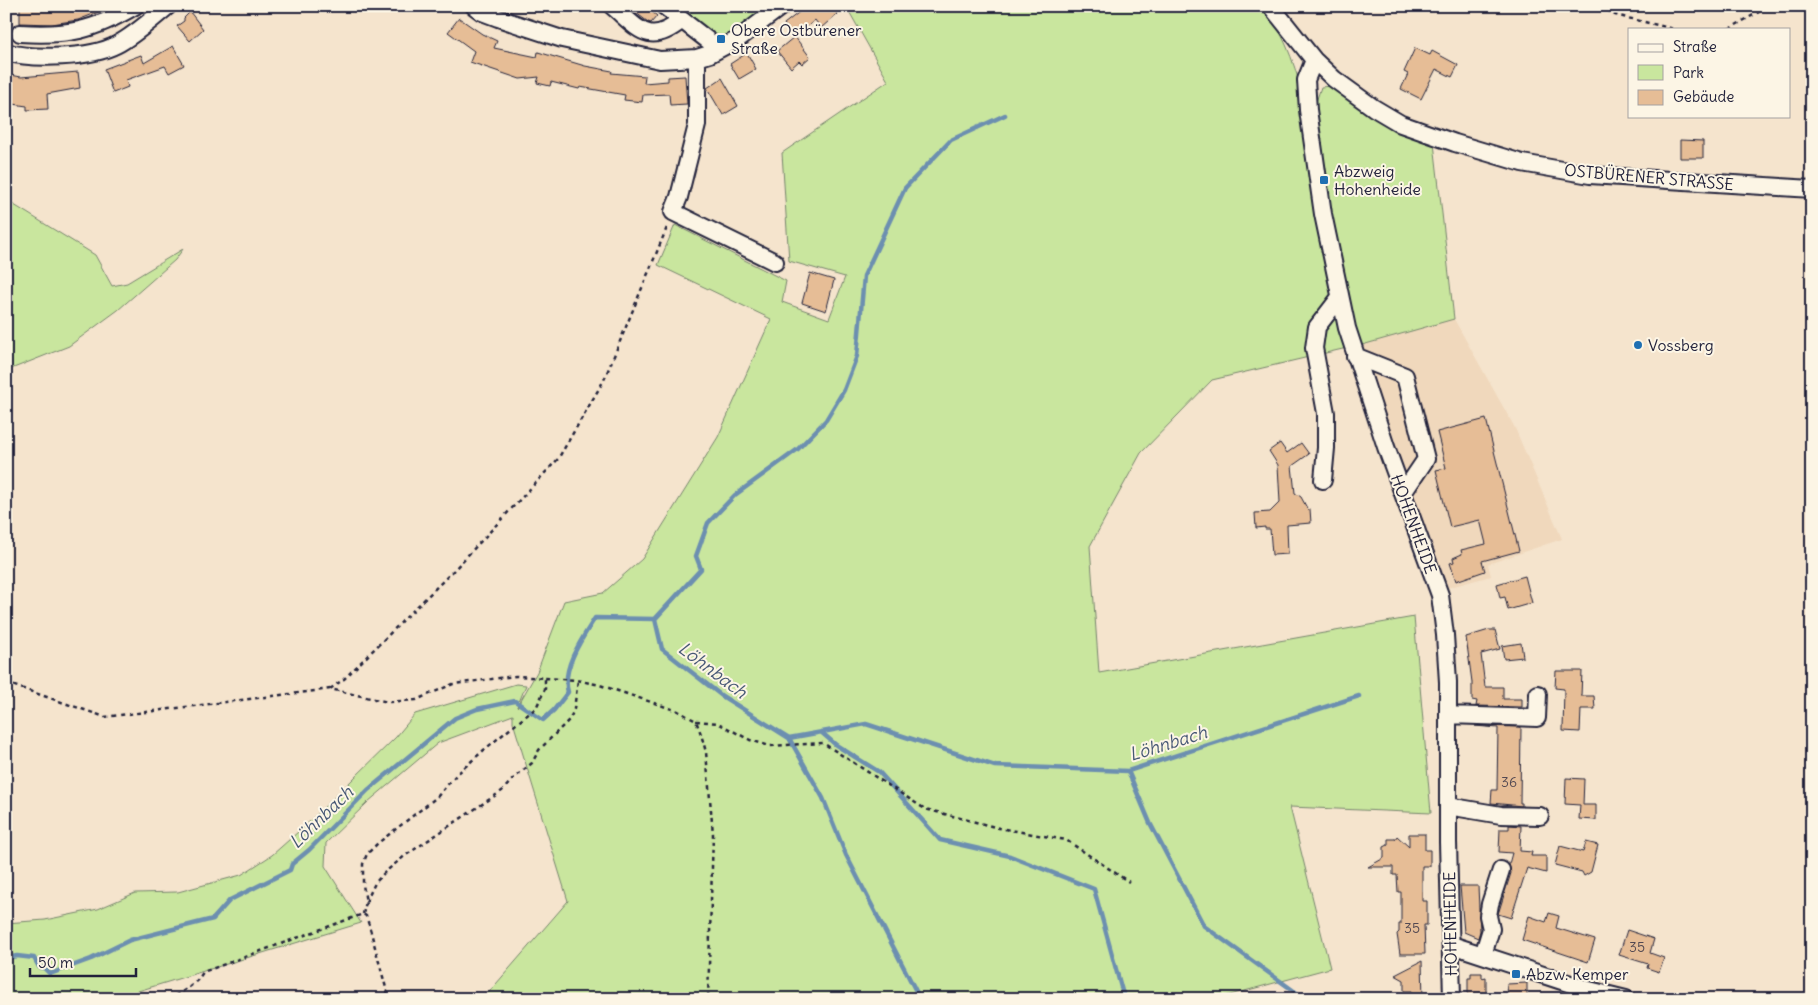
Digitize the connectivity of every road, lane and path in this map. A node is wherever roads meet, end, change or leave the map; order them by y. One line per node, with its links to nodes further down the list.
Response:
1 (135, 6): 13 (street)
2 (168, 6): 15 (street)
3 (474, 6): 16 (street)
4 (612, 6): 10 (street)
5 (664, 6): 10 (street)
6 (782, 6): 14 (street)
7 (1271, 6): 17 (street, OSTBÜRENER STRASSE)
8 (1600, 6): 11 (path)
9 (1769, 6): 12 (path)
10 (682, 20): 14 (street)
11 (1670, 28)
12 (1730, 28)
13 (20, 33)
14 (719, 49): 16 (street)
15 (6, 52)
16 (697, 58): 19 (street)
17 (1314, 60): 18 (street, OSTBÜRENER STRASSE); 21 (street, HOHENHEIDE)
18 (1812, 189)
19 (673, 212): 20 (street); 28 (path)
20 (774, 262)
21 (1340, 296): 22 (street, HOHENHEIDE); 23 (street)
22 (1355, 356): 24 (street, HOHENHEIDE); 24 (street)
23 (1323, 480)
24 (1403, 492): 30 (street, HOHENHEIDE)
25 (545, 679): 26 (path); 28 (path); 36 (path)
26 (577, 680): 31 (path); 36 (path)
27 (6, 683): 28 (path)
28 (330, 689)
29 (1538, 694): 30 (street)
30 (1448, 715): 32 (street, HOHENHEIDE)
31 (696, 721): 35 (path); 42 (path)
32 (1448, 806): 33 (street); 38 (street, HOHENHEIDE)
33 (1540, 816)
34 (1501, 870): 39 (street)
35 (1130, 882)
36 (366, 902): 37 (path)
37 (362, 914): 40 (path); 41 (path)
38 (1452, 945): 39 (street); 43 (street, HOHENHEIDE)
39 (1483, 955): 44 (street)
40 (168, 999)
41 (389, 999)
42 (708, 999)
43 (1452, 999)
44 (1626, 999)

